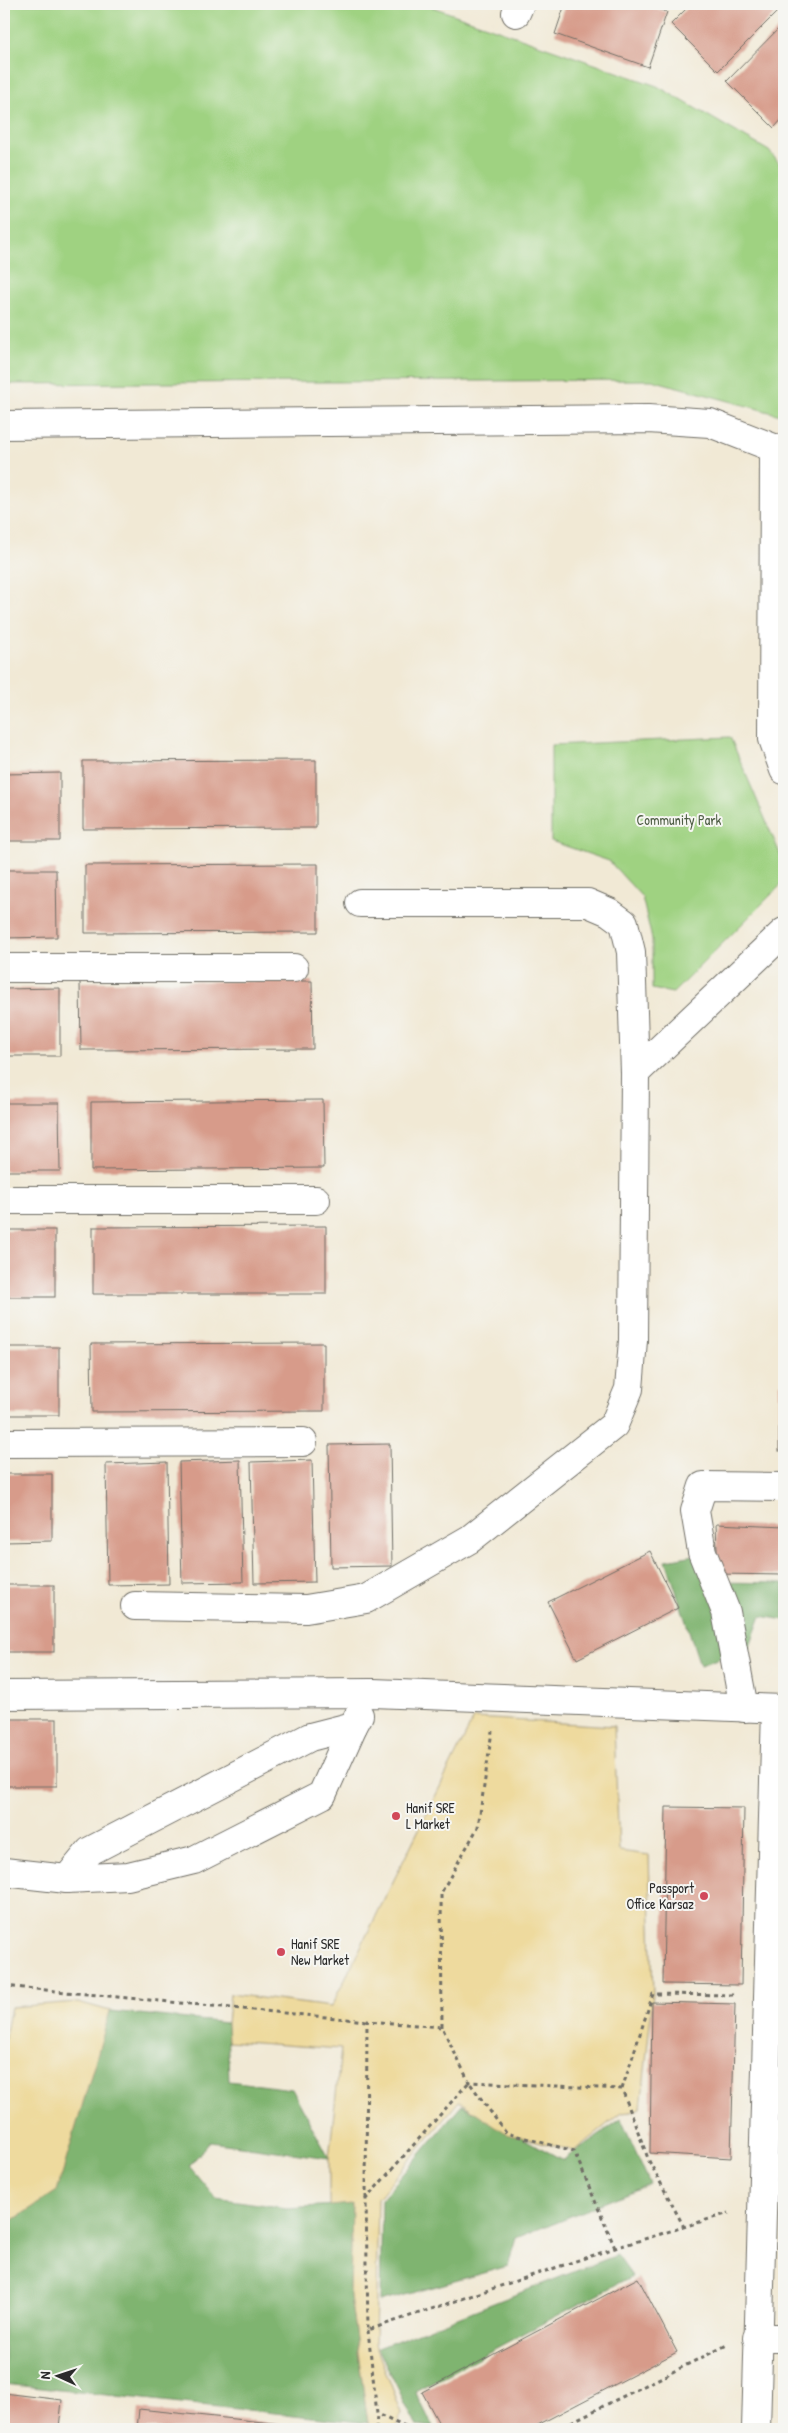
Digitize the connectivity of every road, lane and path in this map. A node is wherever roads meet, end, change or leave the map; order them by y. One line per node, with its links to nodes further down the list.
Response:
1 (4, 425): 2 (street)
2 (779, 450): 3 (street)
3 (784, 770)
4 (360, 902): 8 (street)
5 (784, 932): 8 (street)
6 (4, 968): 7 (street)
7 (294, 968)
8 (635, 1073): 14 (street)
9 (4, 1200): 10 (street)
10 (316, 1200)
11 (303, 1442): 12 (street)
12 (4, 1443)
13 (784, 1487): 18 (street)
14 (135, 1606)
15 (373, 1693): 16 (street); 17 (street); 20 (street)
16 (4, 1696)
17 (497, 1698): 18 (street); 26 (path)
18 (744, 1708): 19 (street)
19 (780, 1709): 24 (street)
20 (353, 1726): 22 (street); 22 (street)
21 (4, 1872): 22 (street)
22 (67, 1879)
23 (4, 1986): 25 (path)
24 (773, 1986): 28 (path); 30 (street)
25 (367, 2021): 26 (path); 29 (path)
26 (442, 2027): 27 (path)
27 (469, 2082): 28 (path); 29 (path); 32 (path)
28 (622, 2089): 31 (path)
29 (366, 2199): 33 (path)
30 (761, 2204): 31 (path); 34 (street)
31 (684, 2227): 32 (path)
32 (615, 2248): 33 (path)
33 (368, 2330): 36 (path)
34 (757, 2334): 35 (street); 39 (path); 40 (street)
35 (784, 2338)
36 (377, 2414): 37 (path); 38 (path)
37 (376, 2429)
38 (409, 2429)
39 (557, 2429)
40 (756, 2429)

